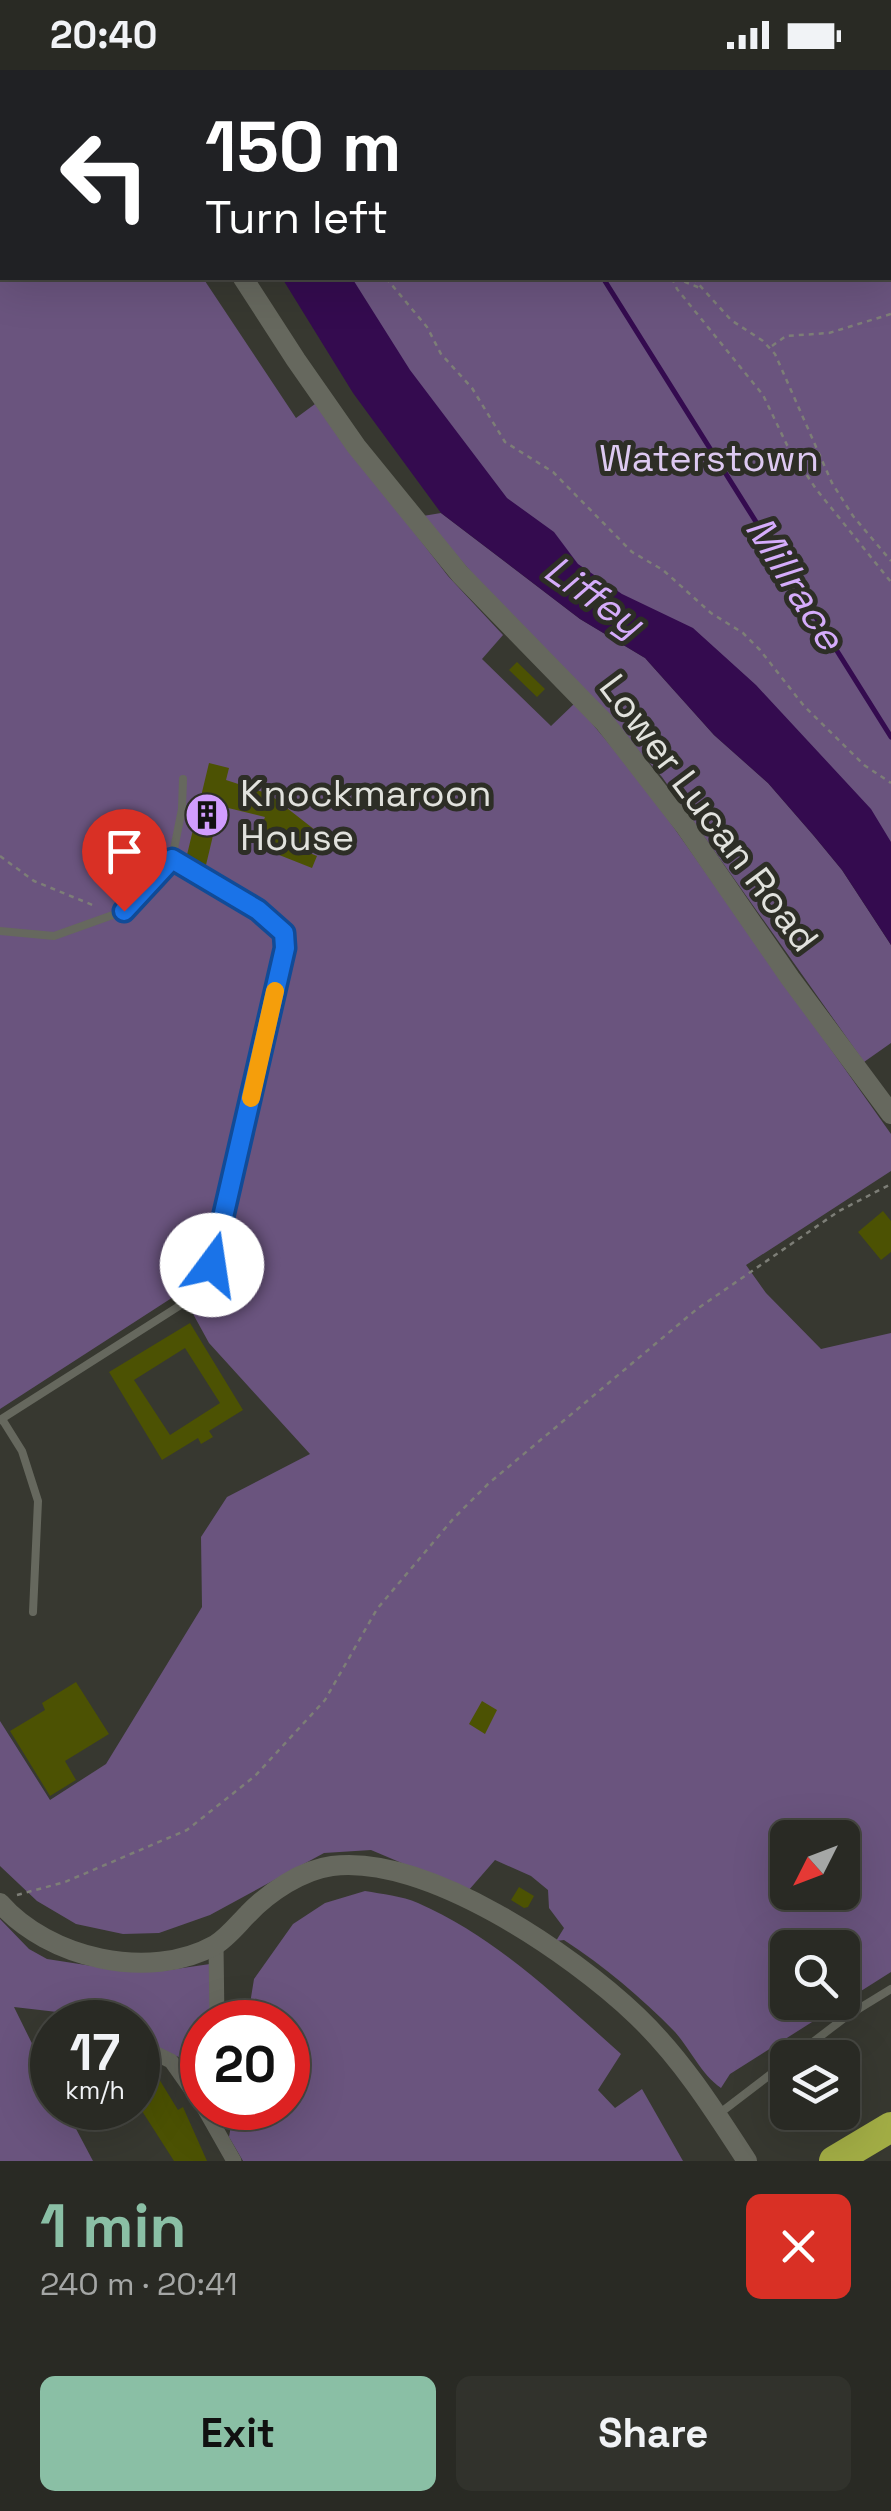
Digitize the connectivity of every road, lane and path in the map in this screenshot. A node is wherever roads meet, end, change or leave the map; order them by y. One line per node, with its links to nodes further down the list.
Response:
1 (244, 280): 17 (street, Lower Lucan Road)
2 (388, 280): 12 (path)
3 (674, 280): 10 (path)
4 (678, 280): 6 (path)
5 (694, 280): 6 (path)
6 (700, 288): 8 (path)
7 (891, 314): 8 (path)
8 (770, 347): 9 (path)
9 (891, 561)
10 (891, 582)
11 (184, 780): 14 (lane)
12 (891, 782)
13 (0, 856): 15 (path)
14 (172, 859): 15 (lane); 19 (lane)
15 (101, 920): 16 (lane)
16 (0, 931)
17 (891, 1114)
18 (891, 1184): 21 (path)
19 (1, 1419): 20 (lane)
20 (33, 1612)
21 (8, 1899): 22 (street)
22 (216, 1944): 24 (street); 29 (street)
23 (891, 1989): 25 (lane)
24 (217, 2000)
25 (816, 2040)
26 (160, 2056): 27 (street)
27 (180, 2072)
28 (770, 2075): 29 (lane)
29 (718, 2116): 33 (street)
30 (891, 2127): 34 (highway)
31 (218, 2130): 32 (street)
32 (234, 2161)
33 (746, 2161)
34 (834, 2161)

